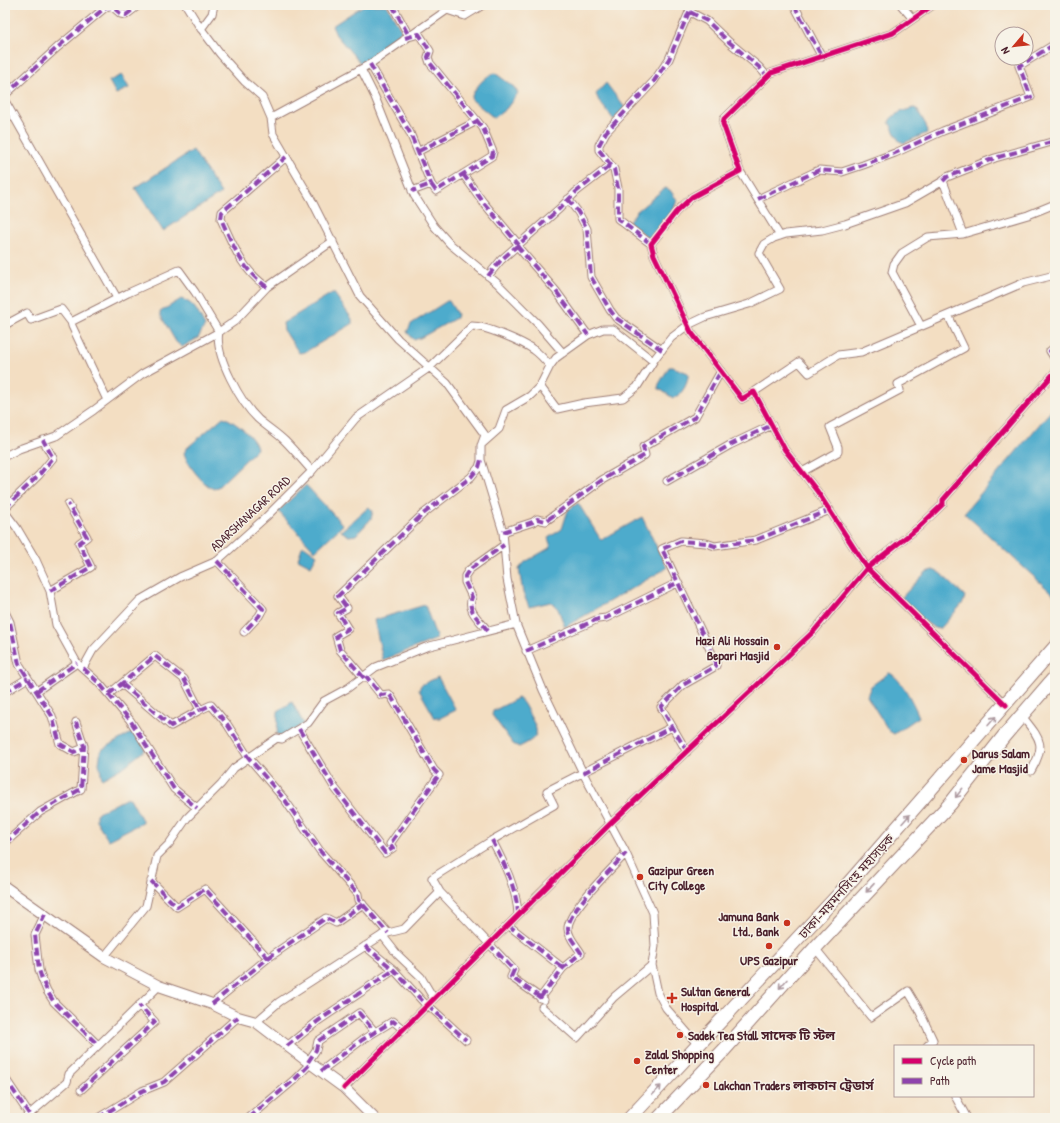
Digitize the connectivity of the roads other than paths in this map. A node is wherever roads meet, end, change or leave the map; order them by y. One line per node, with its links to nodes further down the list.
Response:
1 (139, 5): 18 (street)
2 (186, 5): 11 (street)
3 (214, 5): 11 (street)
4 (392, 5): 12 (street)
5 (483, 5): 12 (street)
6 (794, 5): 14 (street)
7 (901, 5): 10 (street)
8 (933, 5): 10 (street)
9 (691, 8): 17 (street); 25 (street)
10 (913, 19): 14 (street)
11 (201, 29): 20 (street)
12 (407, 37): 15 (street); 21 (street)
13 (1055, 44): 32 (street)
14 (822, 57): 17 (street)
15 (370, 64): 16 (street); 23 (street)
16 (361, 69): 20 (street); 30 (street)
17 (767, 76): 26 (street)
18 (5, 95)
19 (5, 102): 42 (street)
20 (271, 118): 24 (street)
21 (477, 121): 23 (street); 27 (street)
22 (1055, 141): 28 (street)
23 (418, 151): 29 (street)
24 (286, 157): 36 (street); 41 (street)
25 (611, 165): 31 (street); 37 (street)
26 (740, 171): 32 (street); 37 (street)
27 (463, 174): 29 (street); 38 (street)
28 (943, 181): 34 (street); 35 (street)
29 (431, 184): 30 (street)
30 (412, 191): 40 (street)
31 (568, 199): 38 (street); 51 (street)
32 (758, 199): 35 (street)
33 (1055, 204): 34 (street)
34 (963, 234): 47 (street)
35 (780, 236): 46 (street)
36 (333, 241): 41 (street); 56 (street)
37 (651, 244): 46 (street)
38 (518, 246): 40 (street); 49 (street)
39 (1055, 275): 43 (street)
40 (488, 276): 52 (street)
41 (267, 286): 48 (street)
42 (117, 298): 44 (street); 48 (street)
43 (948, 315): 47 (street); 68 (street)
44 (71, 322): 45 (street); 61 (street)
45 (5, 325)
46 (688, 325): 51 (street); 57 (street)
47 (921, 326): 60 (street)
48 (219, 332): 61 (street); 67 (street)
49 (588, 335): 52 (street); 54 (street)
50 (1055, 347): 53 (street)
51 (662, 350): 54 (street)
52 (563, 353): 55 (street)
53 (1055, 359)
54 (653, 361): 59 (street)
55 (550, 366): 56 (street, ADARSHANAGAR ROAD); 59 (street)
56 (430, 367): 64 (street); 67 (street, ADARSHANAGAR ROAD)
57 (721, 371): 60 (street); 74 (street)
58 (1055, 372): 77 (street)
59 (540, 386): 64 (street)
60 (754, 392): 62 (street)
61 (107, 400): 63 (street)
62 (772, 425): 68 (street); 69 (street)
63 (43, 440): 65 (street); 71 (street)
64 (481, 446): 66 (street)
65 (5, 456)
66 (481, 460): 74 (street); 88 (street)
67 (312, 470): 76 (street, ADARSHANAGAR ROAD)
68 (802, 472): 72 (street)
69 (667, 481)
70 (68, 504): 79 (street)
71 (5, 508)
72 (830, 510): 77 (street); 78 (street)
73 (5, 512): 79 (street)
74 (503, 532): 75 (street)
75 (504, 546): 81 (street); 82 (street)
76 (218, 561): 83 (street); 87 (street, ADARSHANAGAR ROAD)
77 (867, 568): 95 (street); 102 (street)
78 (677, 583): 85 (street); 99 (street)
79 (50, 591): 86 (street)
80 (5, 612): 90 (street)
81 (516, 624): 82 (street); 85 (street)
82 (488, 631): 88 (street)
83 (244, 632)
84 (1055, 647): 95 (highway, ঢাকা-ময়মনসিংহ মহাসড়ক)
85 (526, 651): 105 (street)
86 (77, 662): 87 (street); 92 (street)
87 (83, 668): 94 (street)
88 (365, 677): 100 (street); 100 (street)
89 (1055, 677): 97 (highway, ঢাকা-ময়মনসিংহ মহাসড়ক)
90 (28, 678): 92 (street); 93 (street)
91 (122, 684): 94 (street); 96 (street); 96 (street)
92 (37, 691): 101 (street)
93 (5, 692)
94 (109, 694): 106 (street)
95 (1006, 706): 139 (highway, ঢাকা-ময়মনসিংহ মহাসড়ক, one-way to 95)
96 (200, 710): 103 (street)
97 (1022, 716): 104 (street); 121 (highway, ঢাকা-ময়মনসিংহ মহাসড়ক, one-way to 121)
98 (76, 722): 101 (street)
99 (672, 727): 102 (street); 105 (street)
100 (300, 729): 103 (street)
101 (84, 748): 109 (street)
102 (687, 752): 107 (street)
103 (248, 757): 106 (street); 114 (street)
104 (1030, 771)
105 (583, 772): 107 (street); 108 (street)
106 (197, 808): 111 (street)
107 (610, 824): 110 (street); 116 (street)
108 (492, 840): 113 (street); 116 (street)
109 (5, 843)
110 (626, 853): 124 (street); 125 (street)
111 (151, 880): 122 (street); 123 (street)
112 (5, 887): 115 (main road)
113 (440, 892): 118 (street); 119 (street)
114 (363, 904): 118 (street); 123 (street)
115 (45, 914): 122 (main road); 138 (street)
116 (518, 915): 117 (street)
117 (508, 925): 119 (street); 125 (street)
118 (385, 934): 120 (street); 128 (street)
119 (489, 944): 128 (street); 129 (street)
120 (365, 946): 126 (street); 134 (street)
121 (815, 948): 140 (street); 153 (highway, ঢাকা-ময়মনসিংহ মহাসড়ক, one-way to 153)
122 (104, 957): 127 (main road)
123 (268, 958): 130 (street)
124 (652, 964): 129 (street); 139 (street)
125 (563, 968): 129 (street)
126 (394, 970): 132 (street); 141 (street)
127 (159, 986): 130 (main road); 131 (street)
128 (434, 999): 132 (street)
129 (542, 1002)
130 (212, 1004): 133 (main road)
131 (140, 1005): 138 (street); 146 (street)
132 (427, 1005): 135 (street); 137 (street)
133 (238, 1017): 134 (main road); 149 (street)
134 (256, 1022): 141 (main road)
135 (404, 1030): 136 (street); 145 (street)
136 (375, 1032): 142 (street); 143 (street)
137 (466, 1040)
138 (98, 1045): 148 (street)
139 (698, 1045): 152 (highway, ঢাকা-ময়মনসিংহ মহাসড়ক, one-way to 139)
140 (928, 1045)
141 (287, 1046): 142 (main road)
142 (309, 1063): 143 (main road); 150 (street)
143 (321, 1072): 145 (main road)
144 (5, 1078): 148 (street)
145 (344, 1088): 151 (main road)
146 (81, 1090)
147 (956, 1097): 154 (street)
148 (27, 1116)
149 (98, 1118)
150 (249, 1118)
151 (374, 1118)
152 (630, 1118)
153 (659, 1118)
154 (967, 1118)

